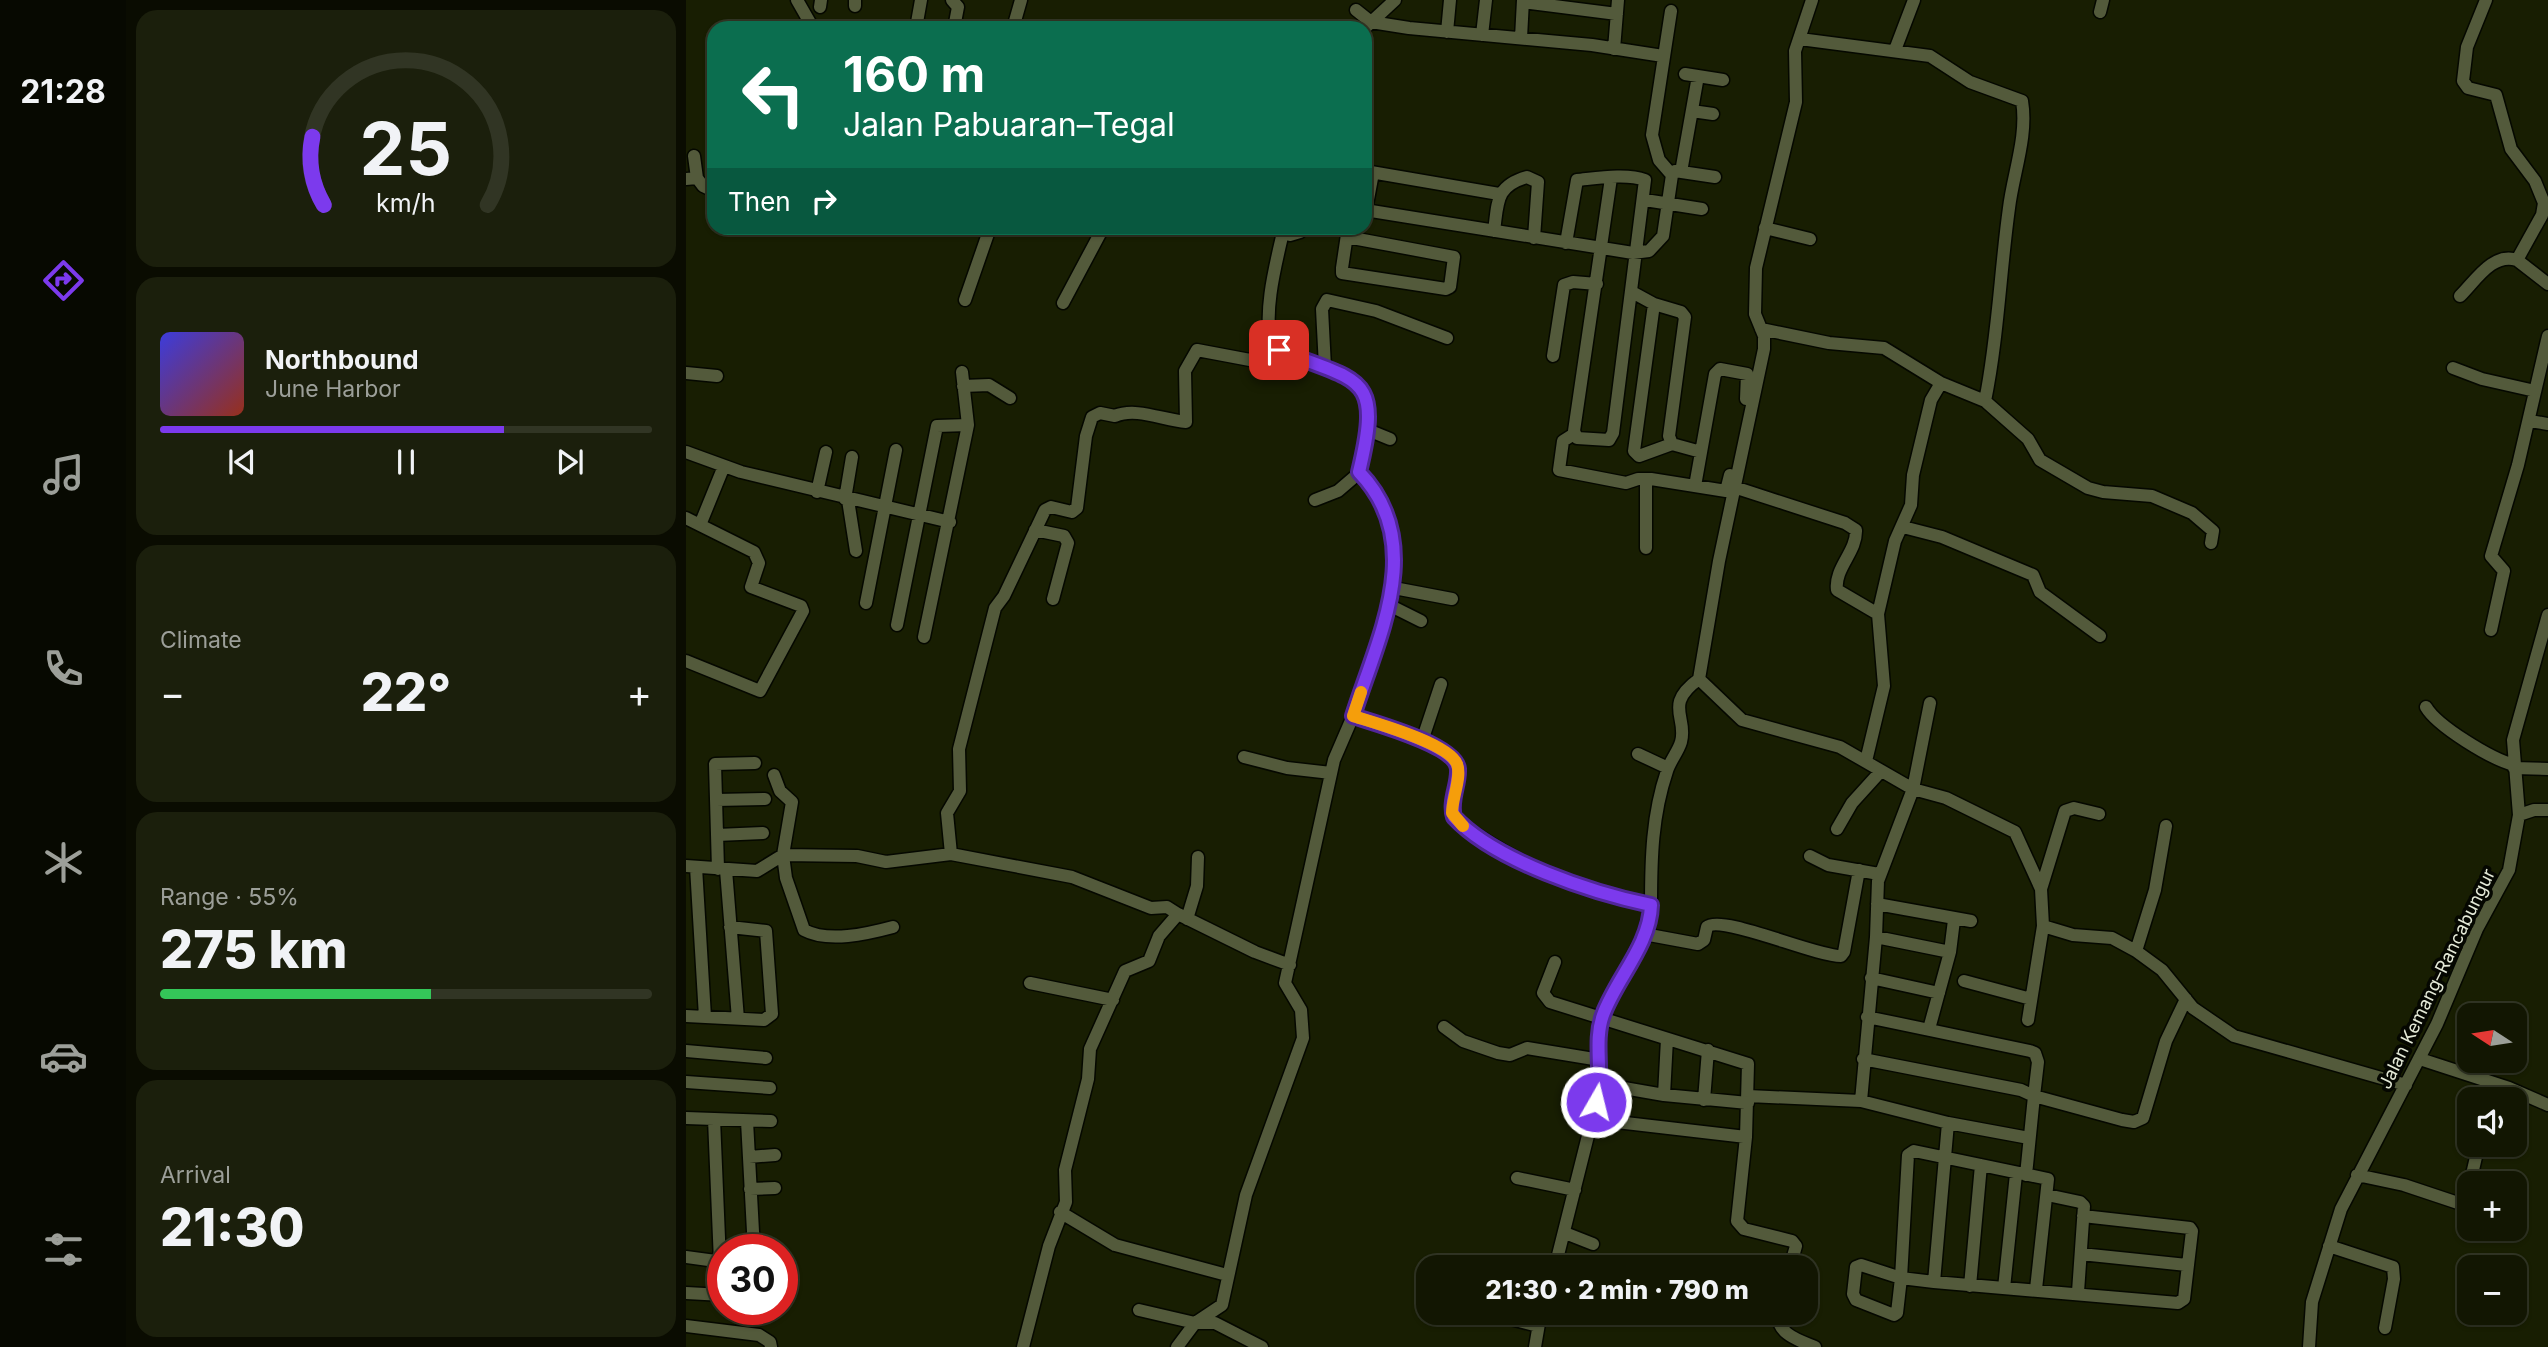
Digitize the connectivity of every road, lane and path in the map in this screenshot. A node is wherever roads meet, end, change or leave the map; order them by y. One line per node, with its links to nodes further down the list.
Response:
1 (797, 0): 16 (street)
2 (921, 0): 17 (street)
3 (952, 0): 18 (street)
4 (1020, 0): 19 (street)
5 (1395, 0): 21 (street)
6 (1450, 0): 23 (street)
7 (1486, 0): 24 (street)
8 (1618, 0): 15 (street)
9 (1812, 0): 26 (street)
10 (1914, 0): 28 (street)
11 (2486, 0): 56 (street)
12 (1523, 1): 15 (street); 25 (street)
13 (1356, 10): 20 (street)
14 (1671, 11): 29 (street)
15 (1617, 14): 27 (street)
16 (809, 21)
17 (917, 21)
18 (955, 21)
19 (1015, 21)
20 (1365, 21)
21 (1372, 21)
22 (1372, 25): 23 (street)
23 (1447, 32): 24 (street)
24 (1482, 35): 25 (street)
25 (1521, 38): 27 (street)
26 (1800, 39): 28 (street); 44 (street)
27 (1614, 49): 29 (street)
28 (1895, 50): 78 (street)
29 (1663, 56): 34 (street)
30 (1723, 80): 31 (street)
31 (1692, 111): 32 (street); 34 (street)
32 (1713, 114)
33 (695, 156): 38 (street)
34 (1676, 171): 36 (street); 41 (street)
35 (1372, 173): 39 (street)
36 (1715, 177)
37 (1611, 178): 40 (street); 53 (street); 54 (street)
38 (692, 179)
39 (1499, 194): 45 (street); 51 (street)
40 (1645, 200): 41 (street); 55 (street)
41 (1668, 203): 42 (street); 55 (street)
42 (1702, 209)
43 (1372, 211): 45 (street)
44 (1765, 228): 52 (street); 64 (street)
45 (1494, 231): 51 (street)
46 (988, 235): 61 (street)
47 (1099, 235): 62 (street)
48 (1283, 235): 67 (street)
49 (1348, 235): 50 (street)
50 (1361, 235)
51 (1534, 238): 53 (street)
52 (1810, 239)
53 (1566, 243): 54 (street)
54 (1603, 248): 55 (street); 57 (street)
55 (1637, 253): 59 (street)
56 (2517, 260): 58 (street); 60 (street)
57 (1597, 284): 68 (street); 83 (street)
58 (2548, 284)
59 (1632, 292): 63 (street); 83 (street)
60 (2460, 296)
61 (965, 300)
62 (1063, 303)
63 (1654, 304): 85 (street); 85 (street)
64 (1761, 329): 74 (street); 95 (street)
65 (2548, 336): 76 (street)
66 (1447, 338): 69 (street)
67 (1275, 346): 69 (street); 105 (street)
68 (1553, 356)
69 (1325, 367): 82 (street)
70 (2454, 368): 76 (street)
71 (962, 372): 75 (street)
72 (686, 373): 73 (street)
73 (717, 376)
74 (1941, 383): 78 (street); 104 (street)
75 (963, 386): 77 (street); 81 (street)
76 (2535, 391): 79 (street)
77 (1010, 398)
78 (1986, 401): 106 (street)
79 (2530, 421): 80 (street); 118 (street)
80 (2548, 424)
81 (968, 425): 100 (street); 102 (street)
82 (1368, 429): 84 (street); 92 (street)
83 (1574, 435): 93 (street)
84 (1391, 439)
85 (1672, 444): 89 (street)
86 (896, 450): 99 (street)
87 (686, 452): 91 (street)
88 (826, 452): 96 (street)
89 (1701, 452): 94 (street); 94 (street)
90 (852, 457): 97 (street)
91 (724, 466): 96 (street); 103 (street)
92 (1359, 472): 98 (street); 109 (street)
93 (1646, 479): 94 (street); 107 (street)
94 (1695, 486)
95 (1737, 488): 114 (street); 122 (street)
96 (817, 492): 97 (street)
97 (846, 499): 99 (street); 108 (street)
98 (1315, 500)
99 (883, 509): 100 (street); 112 (street)
100 (919, 516): 102 (street); 117 (street)
101 (686, 518): 103 (street)
102 (950, 522): 120 (street)
103 (700, 525): 121 (street)
104 (1903, 527): 114 (street); 119 (street)
105 (1035, 530): 110 (street); 148 (street)
106 (2211, 543)
107 (1646, 548)
108 (856, 551)
109 (1394, 589): 111 (street); 113 (street)
110 (1052, 599)
111 (1452, 599)
112 (866, 603)
113 (1389, 605): 116 (street); 126 (street)
114 (1878, 614): 130 (street)
115 (2548, 615): 132 (street, Jalan Kemang–Rancabungur)
116 (1421, 621)
117 (897, 625)
118 (2491, 630)
119 (2100, 636)
120 (924, 637)
121 (686, 661)
122 (1699, 679): 130 (street); 133 (street)
123 (1441, 684): 127 (street)
124 (1930, 703): 138 (street)
125 (2426, 706): 132 (street)
126 (1353, 716): 127 (street); 136 (street)
127 (1422, 741): 158 (street)
128 (1638, 754): 133 (street)
129 (1244, 757): 136 (street)
130 (1866, 761): 135 (street)
131 (755, 763): 140 (street)
132 (2514, 767): 134 (street); 143 (street, Jalan Kemang–Rancabungur)
133 (1668, 768): 158 (street)
134 (2548, 769)
135 (1881, 771): 138 (street); 145 (street)
136 (1331, 774): 170 (street)
137 (774, 775): 149 (street)
138 (1913, 789): 155 (street); 156 (street)
139 (765, 799): 140 (street)
140 (716, 800): 147 (street)
141 (2548, 810): 143 (street)
142 (2099, 814): 156 (street)
143 (2519, 815): 191 (street, Jalan Kemang–Rancabungur)
144 (2166, 826): 167 (street)
145 (1837, 829)
146 (763, 833): 147 (street)
147 (717, 835): 153 (street)
148 (951, 854): 149 (street); 159 (street)
149 (783, 855): 153 (street); 164 (street)
150 (1810, 856): 154 (street)
151 (1198, 857): 159 (street)
152 (691, 866): 153 (street); 179 (street)
153 (722, 870): 163 (street)
154 (1859, 870): 155 (street); 165 (street)
155 (1880, 874): 157 (street)
156 (2041, 889): 162 (street)
157 (1877, 904): 160 (street); 166 (street)
158 (1651, 905): 165 (street)
159 (1182, 917): 170 (street); 177 (street)
160 (1954, 920): 161 (street); 168 (street)
161 (1971, 921)
162 (2043, 926): 167 (street); 175 (street)
163 (730, 927): 181 (street); 181 (street)
164 (892, 927)
165 (1644, 934): 182 (street)
166 (1876, 937): 168 (street); 171 (street)
167 (2136, 951): 176 (street)
168 (1950, 952): 174 (street)
169 (1555, 962): 182 (street)
170 (1290, 965): 238 (street)
171 (1871, 978): 174 (street); 180 (street)
172 (1964, 981): 175 (street)
173 (1030, 983): 177 (street)
174 (1939, 993): 185 (street)
175 (2031, 999): 183 (street)
176 (2186, 999): 195 (street); 199 (street)
177 (1113, 1000): 225 (street)
178 (686, 1016): 179 (street)
179 (705, 1017): 181 (street)
180 (1867, 1017): 185 (street); 190 (street)
181 (738, 1019)
182 (1601, 1019): 186 (street); 192 (street)
183 (2028, 1020)
184 (1444, 1027): 192 (street)
185 (1929, 1029): 199 (street)
186 (1667, 1039): 187 (street); 198 (street)
187 (1708, 1050): 200 (street); 202 (street)
188 (686, 1051): 189 (street)
189 (766, 1058)
190 (1863, 1059): 199 (street); 203 (street)
191 (2420, 1059): 195 (street, Jalan Kemang–Rancabungur); 196 (street)
192 (1600, 1060): 194 (street)
193 (686, 1082): 197 (street)
194 (1601, 1084): 198 (street); 207 (street)
195 (2406, 1085): 218 (street, Jalan Kemang–Rancabungur)
196 (2491, 1087)
197 (769, 1088)
198 (1664, 1095): 202 (street)
199 (2034, 1096): 212 (street)
200 (1748, 1099): 202 (street); 203 (street); 211 (street)
201 (2527, 1099): 204 (street)
202 (1704, 1100)
203 (1861, 1101): 210 (street)
204 (2548, 1105)
205 (686, 1118): 206 (street)
206 (714, 1119): 208 (street); 228 (street)
207 (1591, 1119): 211 (street); 222 (street)
208 (747, 1121): 209 (street); 214 (street)
209 (771, 1121)
210 (1948, 1123): 212 (street); 215 (street)
211 (1746, 1137): 234 (street)
212 (2029, 1138): 217 (street)
213 (775, 1155): 214 (street)
214 (749, 1157): 221 (street)
215 (1944, 1157): 216 (street); 239 (street); 240 (street)
216 (1981, 1165): 217 (street); 241 (street)
217 (2021, 1174): 223 (street); 242 (street)
218 (2357, 1175): 224 (street); 231 (street, Jalan Kemang–Rancabungur)
219 (1517, 1178): 222 (street)
220 (775, 1188): 221 (street)
221 (750, 1189): 229 (street)
222 (1576, 1190): 227 (street)
223 (2047, 1195): 226 (street); 243 (street)
224 (2457, 1203)
225 (1060, 1212): 238 (street); 255 (street)
226 (2083, 1216): 232 (street); 237 (street)
227 (1565, 1233): 230 (street); 233 (street)
228 (720, 1234)
229 (753, 1234)
230 (1593, 1244)
231 (2326, 1253): 253 (street); 260 (street, Jalan Kemang–Rancabungur)
232 (2081, 1254): 237 (street); 244 (street)
233 (1559, 1255)
234 (1794, 1255)
235 (686, 1257): 236 (street)
236 (707, 1260)
237 (2187, 1265): 244 (street)
238 (1227, 1275): 248 (street)
239 (1901, 1278): 239 (street); 240 (street)
240 (1934, 1282): 241 (street)
241 (1970, 1286): 242 (street)
242 (2004, 1287): 243 (street)
243 (2036, 1289): 244 (street)
244 (2078, 1292)
245 (686, 1293): 246 (street)
246 (707, 1294)
247 (1139, 1310): 248 (street)
248 (1195, 1323): 256 (street); 257 (street)
249 (1534, 1325): 252 (street)
250 (1781, 1325): 259 (street)
251 (686, 1326): 254 (street)
252 (1538, 1326): 258 (street)
253 (2385, 1328)
254 (771, 1347)
255 (1023, 1347)
256 (1177, 1347)
257 (1262, 1347)
258 (1535, 1347)
259 (1815, 1347)
260 (2309, 1347)

